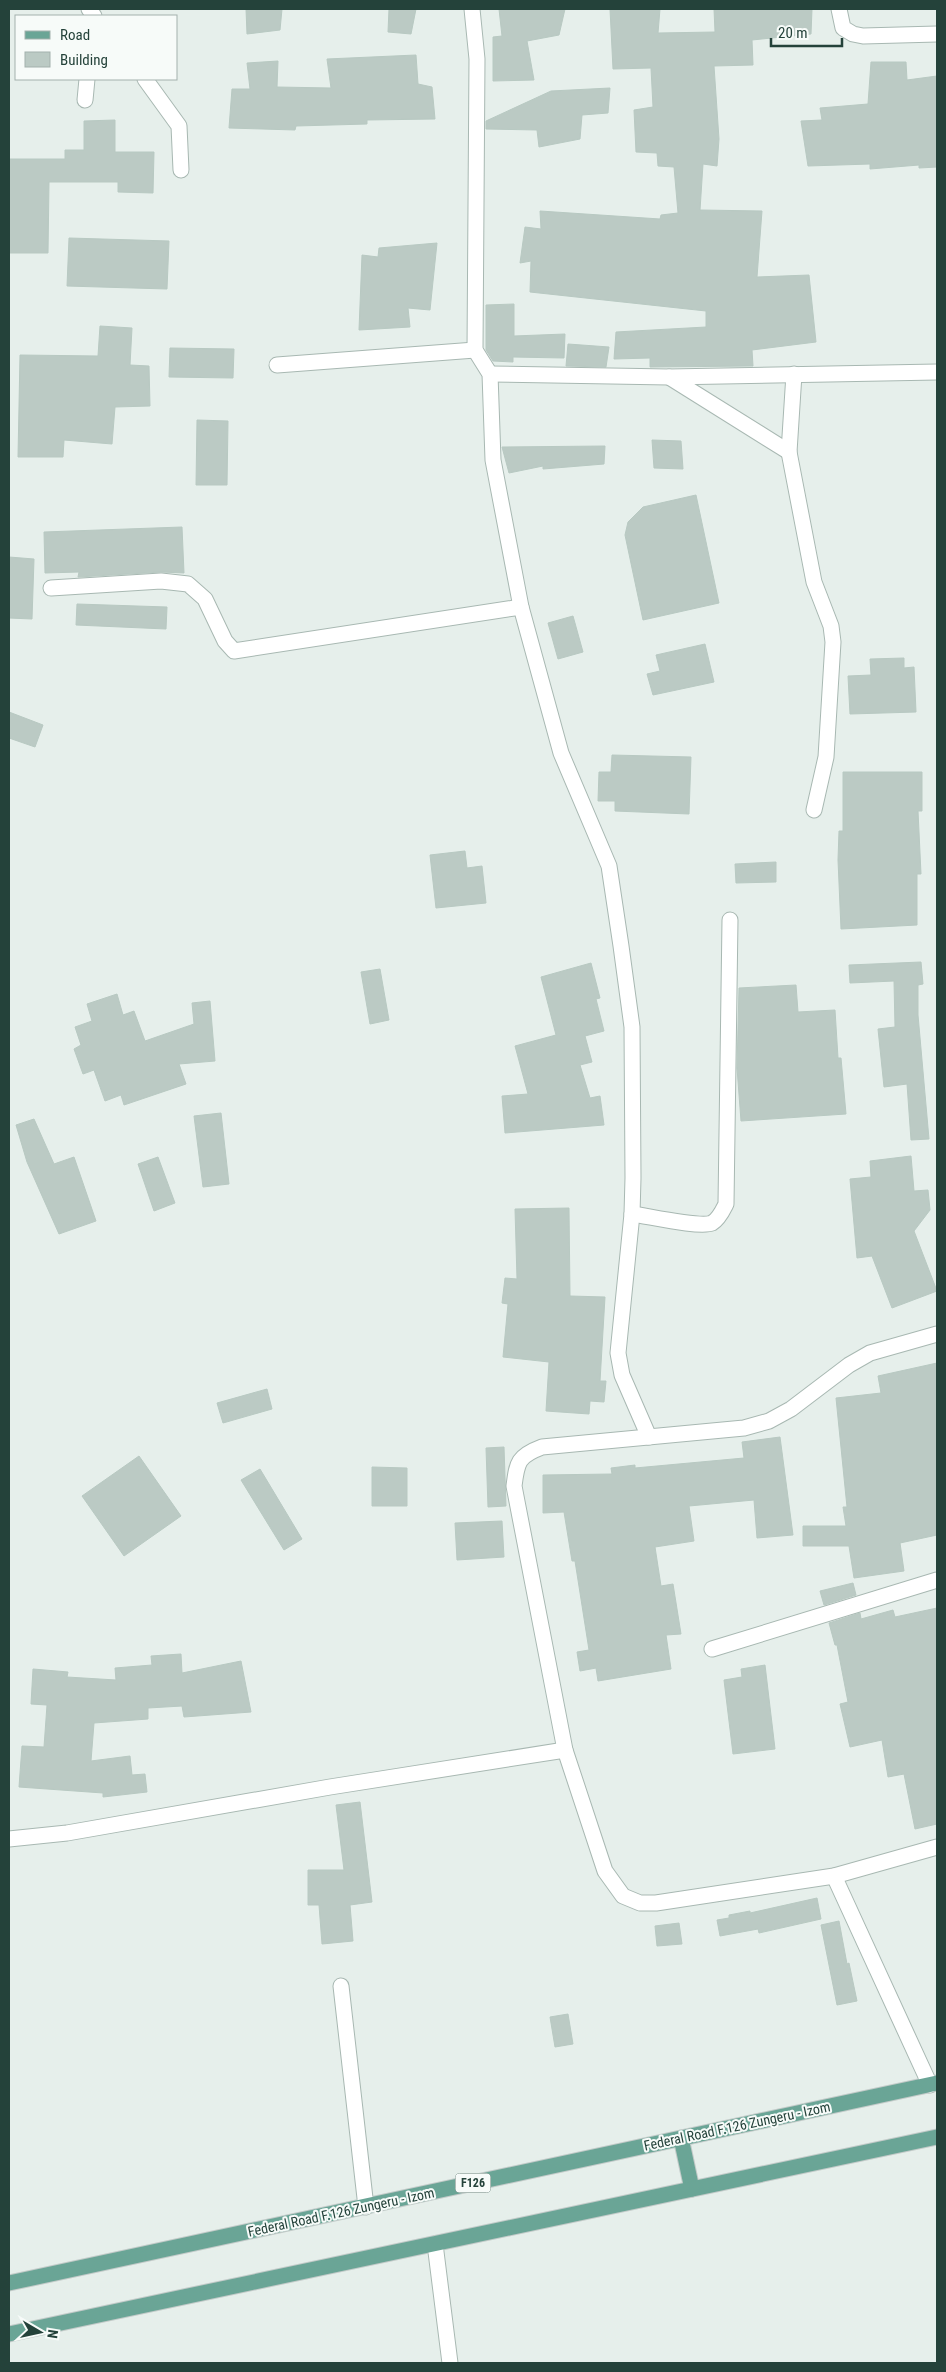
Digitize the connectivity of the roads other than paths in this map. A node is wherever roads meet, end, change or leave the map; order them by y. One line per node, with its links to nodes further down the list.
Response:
1 (472, 9): 8 (street)
2 (839, 9): 3 (street)
3 (937, 34)
4 (86, 80): 6 (street)
5 (146, 80): 7 (street)
6 (85, 100)
7 (182, 170)
8 (475, 350): 9 (street); 11 (street)
9 (278, 366)
10 (937, 372): 12 (street)
11 (490, 374): 13 (street); 16 (street)
12 (794, 374): 13 (street); 14 (street)
13 (669, 377): 14 (street)
14 (789, 452): 17 (street)
15 (51, 588): 16 (street)
16 (522, 607): 19 (street)
17 (814, 810)
18 (730, 920): 19 (street)
19 (632, 1214): 21 (street)
20 (937, 1334): 21 (street)
21 (649, 1437): 24 (street)
22 (937, 1580): 23 (street)
23 (712, 1649)
24 (565, 1750): 25 (street); 27 (street)
25 (9, 1839)
26 (937, 1847): 27 (street)
27 (834, 1876): 29 (street)
28 (341, 1986): 33 (street)
29 (934, 2084): 30 (main road, Federal Road F.126 Zungeru - Izom / F126)
30 (681, 2138): 32 (main road); 33 (main road, Federal Road F.126 Zungeru - Izom / F126)
31 (937, 2138): 32 (main road)
32 (692, 2189): 34 (main road)
33 (366, 2207): 35 (main road, Federal Road F.126 Zungeru - Izom / F126)
34 (435, 2244): 36 (main road); 37 (street)
35 (9, 2283)
36 (9, 2334)
37 (450, 2363)

